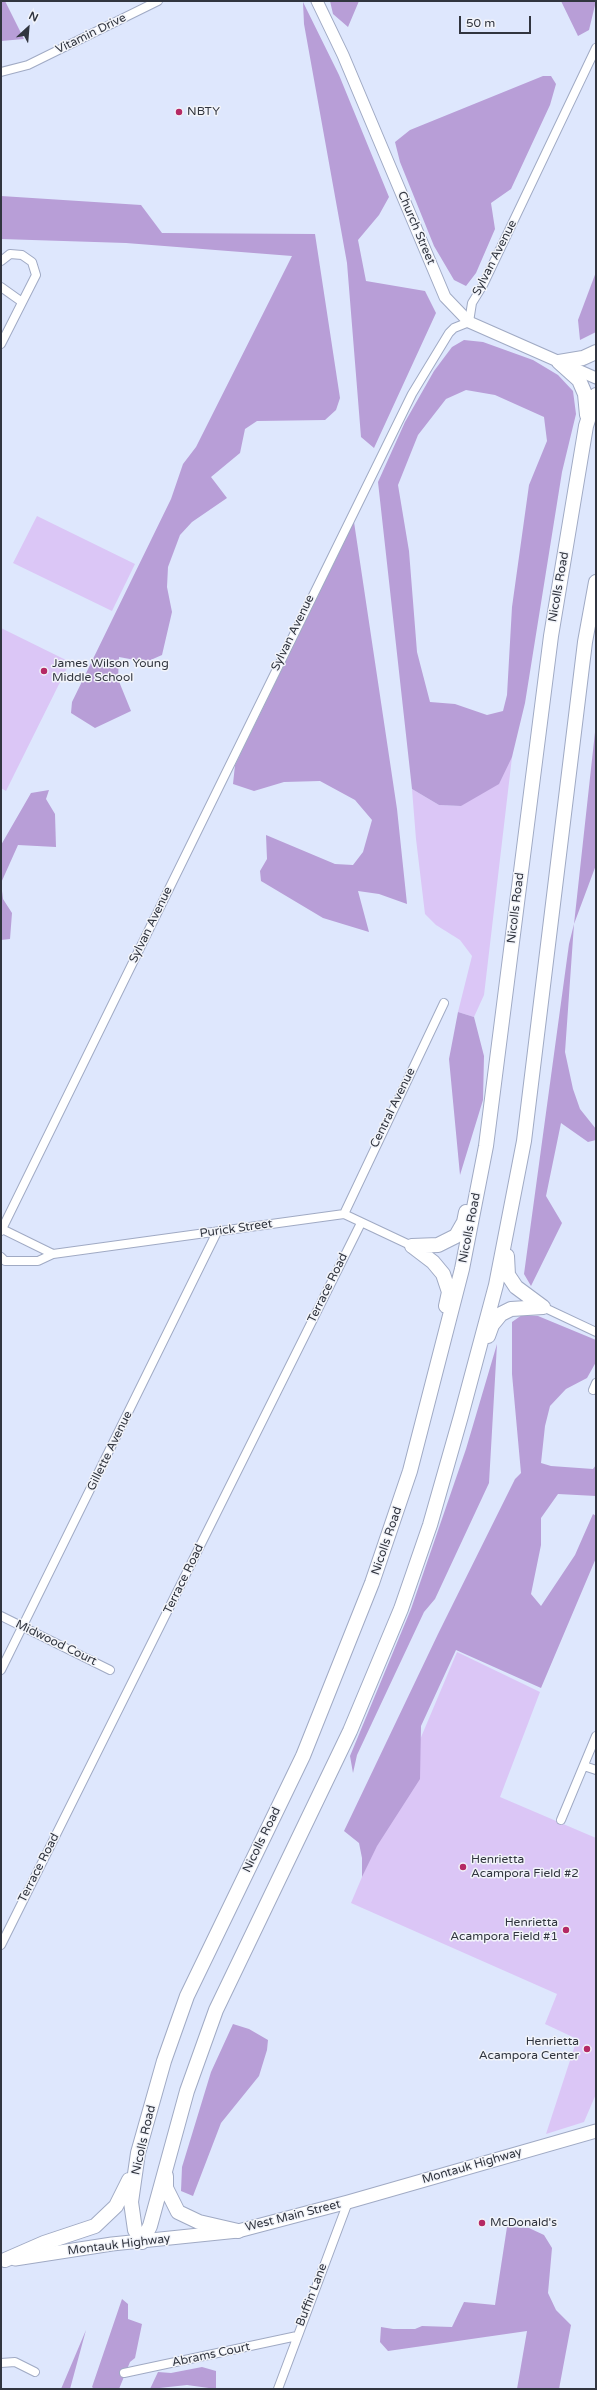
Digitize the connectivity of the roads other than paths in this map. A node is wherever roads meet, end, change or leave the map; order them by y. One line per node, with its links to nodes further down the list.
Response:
1 (158, 1): 4 (street, Vitamin Drive)
2 (317, 1): 8 (street, Church Street)
3 (596, 48): 8 (street, Sylvan Avenue)
4 (1, 72)
5 (1, 261): 7 (street)
6 (1, 287): 7 (street)
7 (22, 302): 9 (street)
8 (469, 322): 11 (street, Church Street); 20 (street, Sylvan Avenue)
9 (1, 344)
10 (596, 352): 11 (highway)
11 (559, 362): 12 (street, Church Street); 14 (highway)
12 (596, 378)
13 (596, 395): 14 (highway, Nicolls Road)
14 (586, 426): 17 (highway, Nicolls Road)
15 (596, 582): 22 (highway)
16 (444, 1003): 18 (street, Central Avenue)
17 (481, 1170): 23 (highway); 28 (highway, Nicolls Road)
18 (344, 1214): 19 (street); 21 (street, Purick Street)
19 (361, 1223): 23 (street); 38 (street, Terrace Road)
20 (1, 1230): 24 (street)
21 (217, 1232): 24 (street, Purick Street); 31 (street, Gillette Avenue)
22 (507, 1234): 26 (highway); 29 (highway)
23 (412, 1246): 28 (highway)
24 (53, 1254): 25 (street, Purick Street)
25 (1, 1257)
26 (543, 1307): 27 (street); 29 (highway)
27 (596, 1332)
28 (444, 1338): 41 (highway, Nicolls Road)
29 (473, 1373): 42 (highway)
30 (1, 1616): 31 (street, Midwood Court)
31 (22, 1627): 32 (street, Gillette Avenue); 33 (street, Midwood Court)
32 (1, 1670)
33 (110, 1670)
34 (596, 1736): 35 (street)
35 (584, 1766): 36 (street); 37 (street)
36 (596, 1770)
37 (561, 1820)
38 (4, 1932): 39 (street, Terrace Road)
39 (1, 1945)
40 (596, 2131): 43 (main road, Montauk Highway)
41 (138, 2153): 45 (highway, Nicolls Road); 46 (highway)
42 (167, 2166): 44 (highway); 45 (highway)
43 (348, 2202): 44 (main road, West Main Street); 47 (street, Buffin Lane)
44 (238, 2231): 45 (main road, Montauk Highway)
45 (142, 2242): 46 (main road, Montauk Highway)
46 (3, 2260)
47 (297, 2336): 50 (street, Abrams Court); 51 (street, Buffin Lane)
48 (1, 2363): 49 (street)
49 (35, 2372)
50 (124, 2373)
51 (278, 2389)

